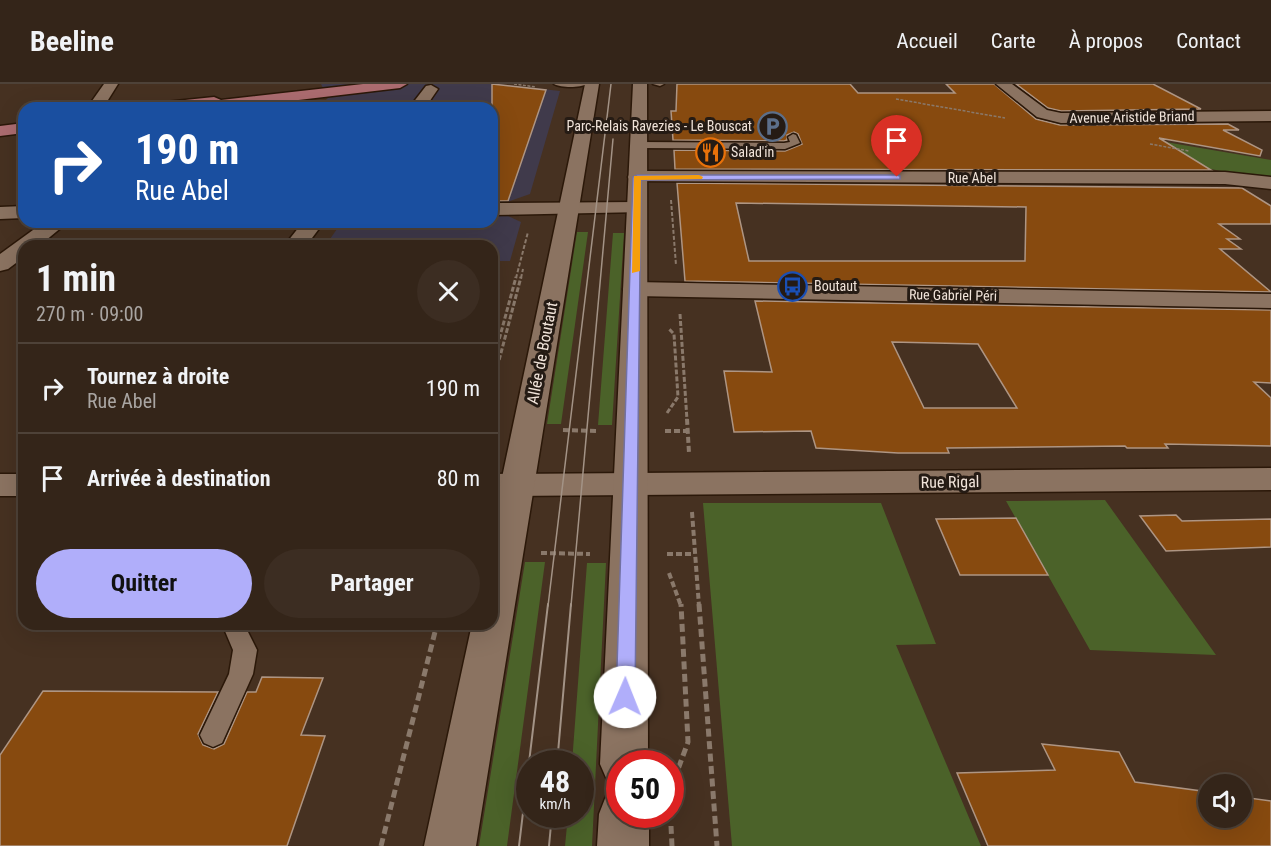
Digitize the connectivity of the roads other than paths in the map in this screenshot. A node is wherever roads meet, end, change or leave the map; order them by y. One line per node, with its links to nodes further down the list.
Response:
1 (111, 84): 10 (street)
2 (355, 84): 11 (main road)
3 (400, 84): 12 (main road)
4 (558, 84): 5 (lane)
5 (583, 84)
6 (592, 84): 25 (street, Allée de Boutaut)
7 (640, 84): 19 (street)
8 (1004, 84): 14 (street, Avenue Aristide Briand)
9 (431, 89): 13 (street)
10 (98, 102)
11 (206, 102)
12 (250, 102)
13 (421, 102)
14 (1271, 116)
15 (18, 127): 16 (main road)
16 (0, 129)
17 (768, 136): 20 (lane)
18 (793, 137): 20 (lane)
19 (638, 145): 20 (lane); 21 (street)
20 (748, 146)
21 (637, 177): 22 (street, Rue Abel); 23 (street)
22 (1271, 183)
23 (636, 208): 25 (street); 34 (street)
24 (498, 209): 25 (street)
25 (569, 209): 39 (street, Allée de Boutaut)
26 (18, 212): 27 (street)
27 (0, 213)
28 (50, 228): 30 (street)
29 (309, 228): 31 (street)
30 (32, 240)
31 (300, 240)
32 (18, 250): 33 (street)
33 (0, 264)
34 (635, 289): 35 (street, Rue Gabriel Péri); 40 (street)
35 (1271, 301)
36 (1271, 479): 40 (street, Rue Rigal)
37 (0, 485): 38 (street)
38 (18, 485)
39 (505, 485): 40 (street, Rue Rigal); 41 (street, Allée de Boutaut)
40 (629, 485): 45 (street)
41 (498, 559)
42 (236, 630): 44 (lane)
43 (491, 630): 47 (street, Allée de Boutaut)
44 (213, 735)
45 (624, 750)
46 (624, 828): 48 (street)
47 (450, 846)
48 (623, 846)

